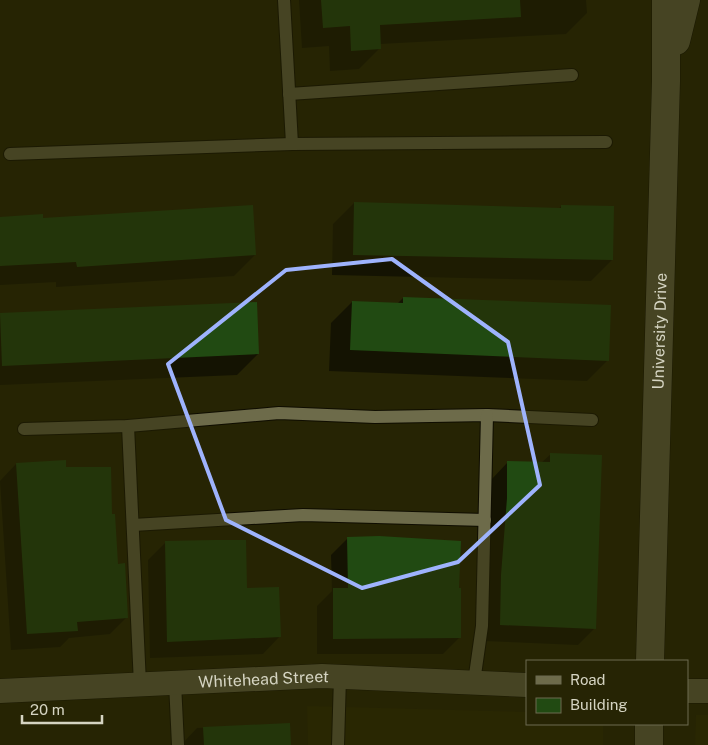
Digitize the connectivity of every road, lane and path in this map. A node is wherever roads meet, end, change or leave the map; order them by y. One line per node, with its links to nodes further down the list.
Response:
1 (284, 0): 6 (lane)
2 (666, 0): 5 (street, University Drive)
3 (686, 0): 5 (street)
4 (572, 75): 6 (lane)
5 (666, 81): 16 (street, University Drive)
6 (289, 94): 8 (lane)
7 (606, 142): 8 (lane)
8 (292, 144): 9 (lane)
9 (10, 154)
10 (487, 416): 11 (lane); 12 (lane); 14 (lane)
11 (592, 420)
12 (128, 426): 13 (lane); 15 (lane)
13 (24, 430)
14 (485, 520): 15 (lane); 18 (lane)
15 (132, 525): 20 (lane)
16 (650, 660)
17 (340, 676): 18 (street, Whitehead Street); 19 (street, Whitehead Street); 27 (lane)
18 (474, 682): 21 (street, Whitehead Street)
19 (175, 683): 20 (street, Whitehead Street); 26 (lane)
20 (140, 684): 22 (street, Whitehead Street)
21 (526, 685)
22 (0, 691)
23 (688, 691): 24 (street)
24 (708, 692)
25 (649, 725): 28 (street)
26 (178, 745)
27 (338, 745)
28 (649, 745)

